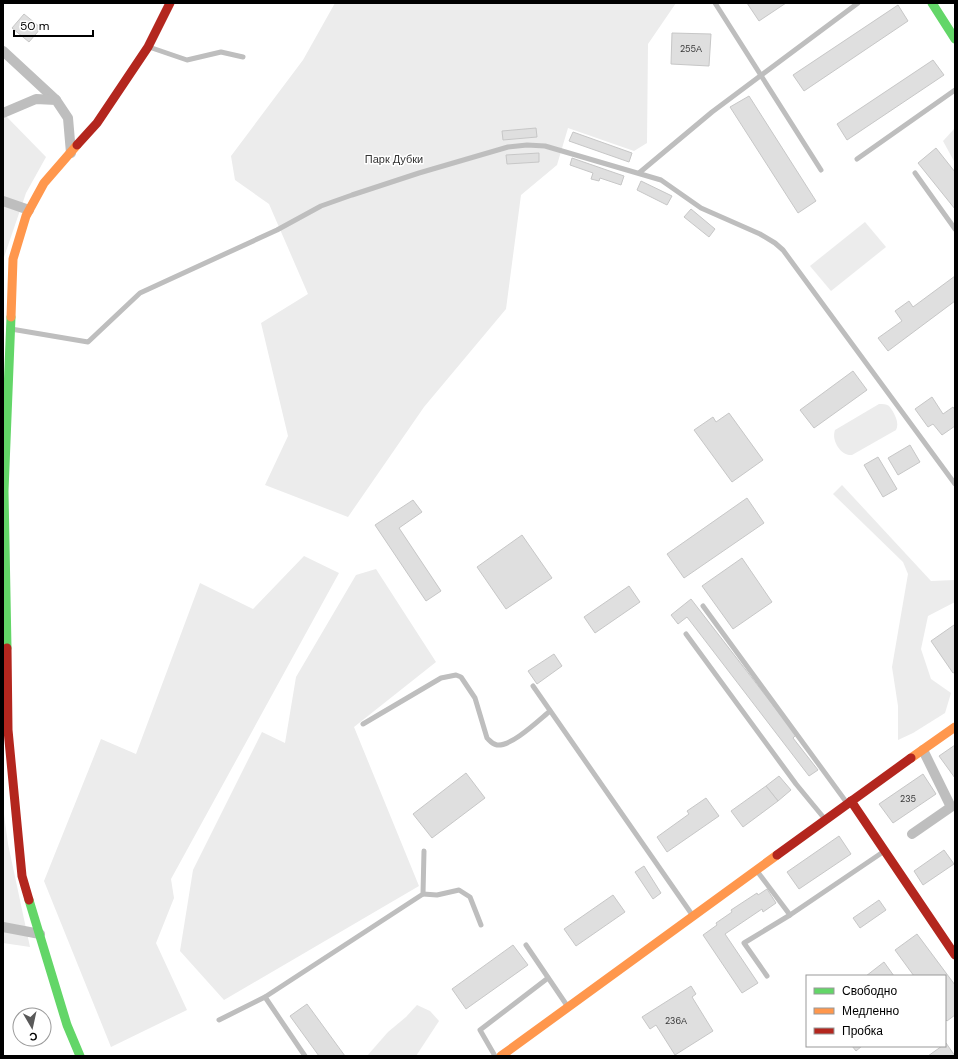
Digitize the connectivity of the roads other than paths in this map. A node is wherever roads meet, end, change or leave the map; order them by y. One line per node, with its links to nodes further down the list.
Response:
1 (170, 3): 6 (street)
2 (714, 3): 9 (lane)
3 (858, 3): 9 (lane)
4 (932, 3): 5 (street)
5 (955, 39)
6 (148, 47): 8 (lane); 13 (street)
7 (3, 51): 11 (street)
8 (243, 57)
9 (761, 75): 15 (lane); 16 (lane)
10 (955, 90): 14 (lane)
11 (56, 100): 12 (street); 13 (street)
12 (3, 113)
13 (71, 153): 19 (street)
14 (857, 159)
15 (821, 170)
16 (639, 173): 22 (lane); 25 (lane)
17 (915, 173): 20 (lane)
18 (3, 201): 19 (street)
19 (29, 210): 21 (street)
20 (955, 229)
21 (7, 279): 22 (street)
22 (10, 329): 23 (street)
23 (6, 348): 24 (street)
24 (5, 424): 26 (street)
25 (955, 484)
26 (3, 491): 28 (street)
27 (703, 606): 36 (lane)
28 (5, 634): 35 (street)
29 (686, 634): 37 (lane)
30 (533, 686): 31 (lane)
31 (550, 711): 32 (lane); 44 (lane)
32 (363, 724)
33 (955, 727): 34 (street)
34 (922, 750): 36 (street); 38 (street)
35 (7, 768): 47 (street)
36 (850, 802): 37 (street); 39 (street)
37 (826, 820): 41 (street)
38 (912, 834)
39 (885, 850): 43 (lane); 49 (street)
40 (424, 851): 42 (lane)
41 (757, 871): 43 (lane); 44 (street)
42 (423, 894): 45 (lane); 52 (lane)
43 (790, 916): 50 (lane)
44 (693, 917): 53 (street)
45 (481, 925)
46 (3, 927): 47 (street)
47 (40, 934): 55 (street)
48 (526, 945): 51 (lane)
49 (955, 955)
50 (767, 976)
51 (548, 978): 53 (lane); 57 (lane)
52 (266, 997): 54 (lane); 56 (lane)
53 (569, 1008): 58 (street)
54 (219, 1020)
55 (80, 1056)
56 (305, 1056)
57 (495, 1056)
58 (501, 1056)

